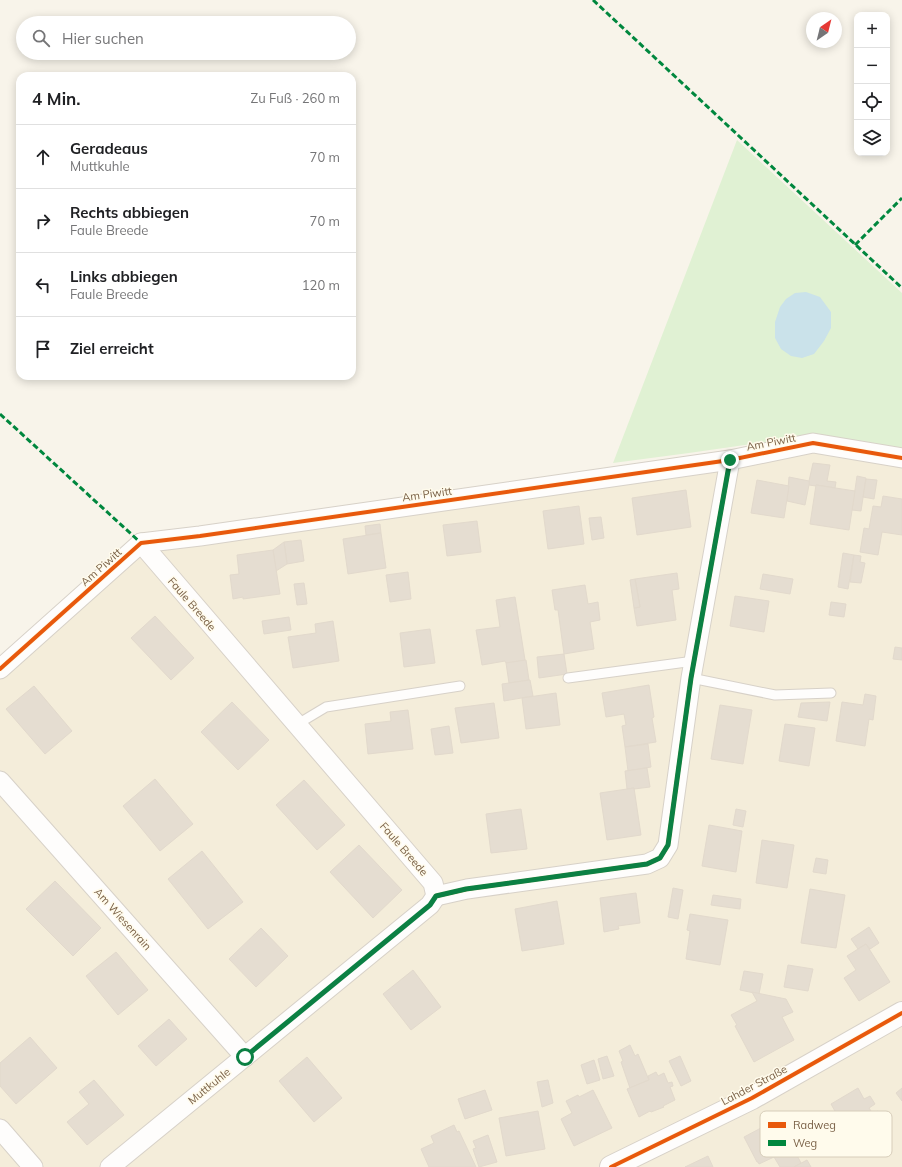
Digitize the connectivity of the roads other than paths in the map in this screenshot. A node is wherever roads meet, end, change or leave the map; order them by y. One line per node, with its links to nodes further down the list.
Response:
1 (902, 458): 2 (street, Am Piwitt)
2 (730, 460): 3 (street, Am Piwitt); 5 (street)
3 (141, 543): 4 (street, Am Piwitt); 9 (street, Faule Breede)
4 (0, 669)
5 (693, 670): 6 (lane); 8 (lane); 11 (street)
6 (568, 678)
7 (460, 686): 9 (lane)
8 (831, 693)
9 (296, 725): 11 (street, Faule Breede)
10 (0, 781): 13 (street, Am Wiesenrain)
11 (436, 896): 13 (street, Muttkuhle)
12 (902, 1013): 17 (street, Lahder Straße)
13 (245, 1057): 16 (street, Muttkuhle)
14 (0, 1129): 15 (street)
15 (33, 1167)
16 (110, 1167)
17 (611, 1167)

